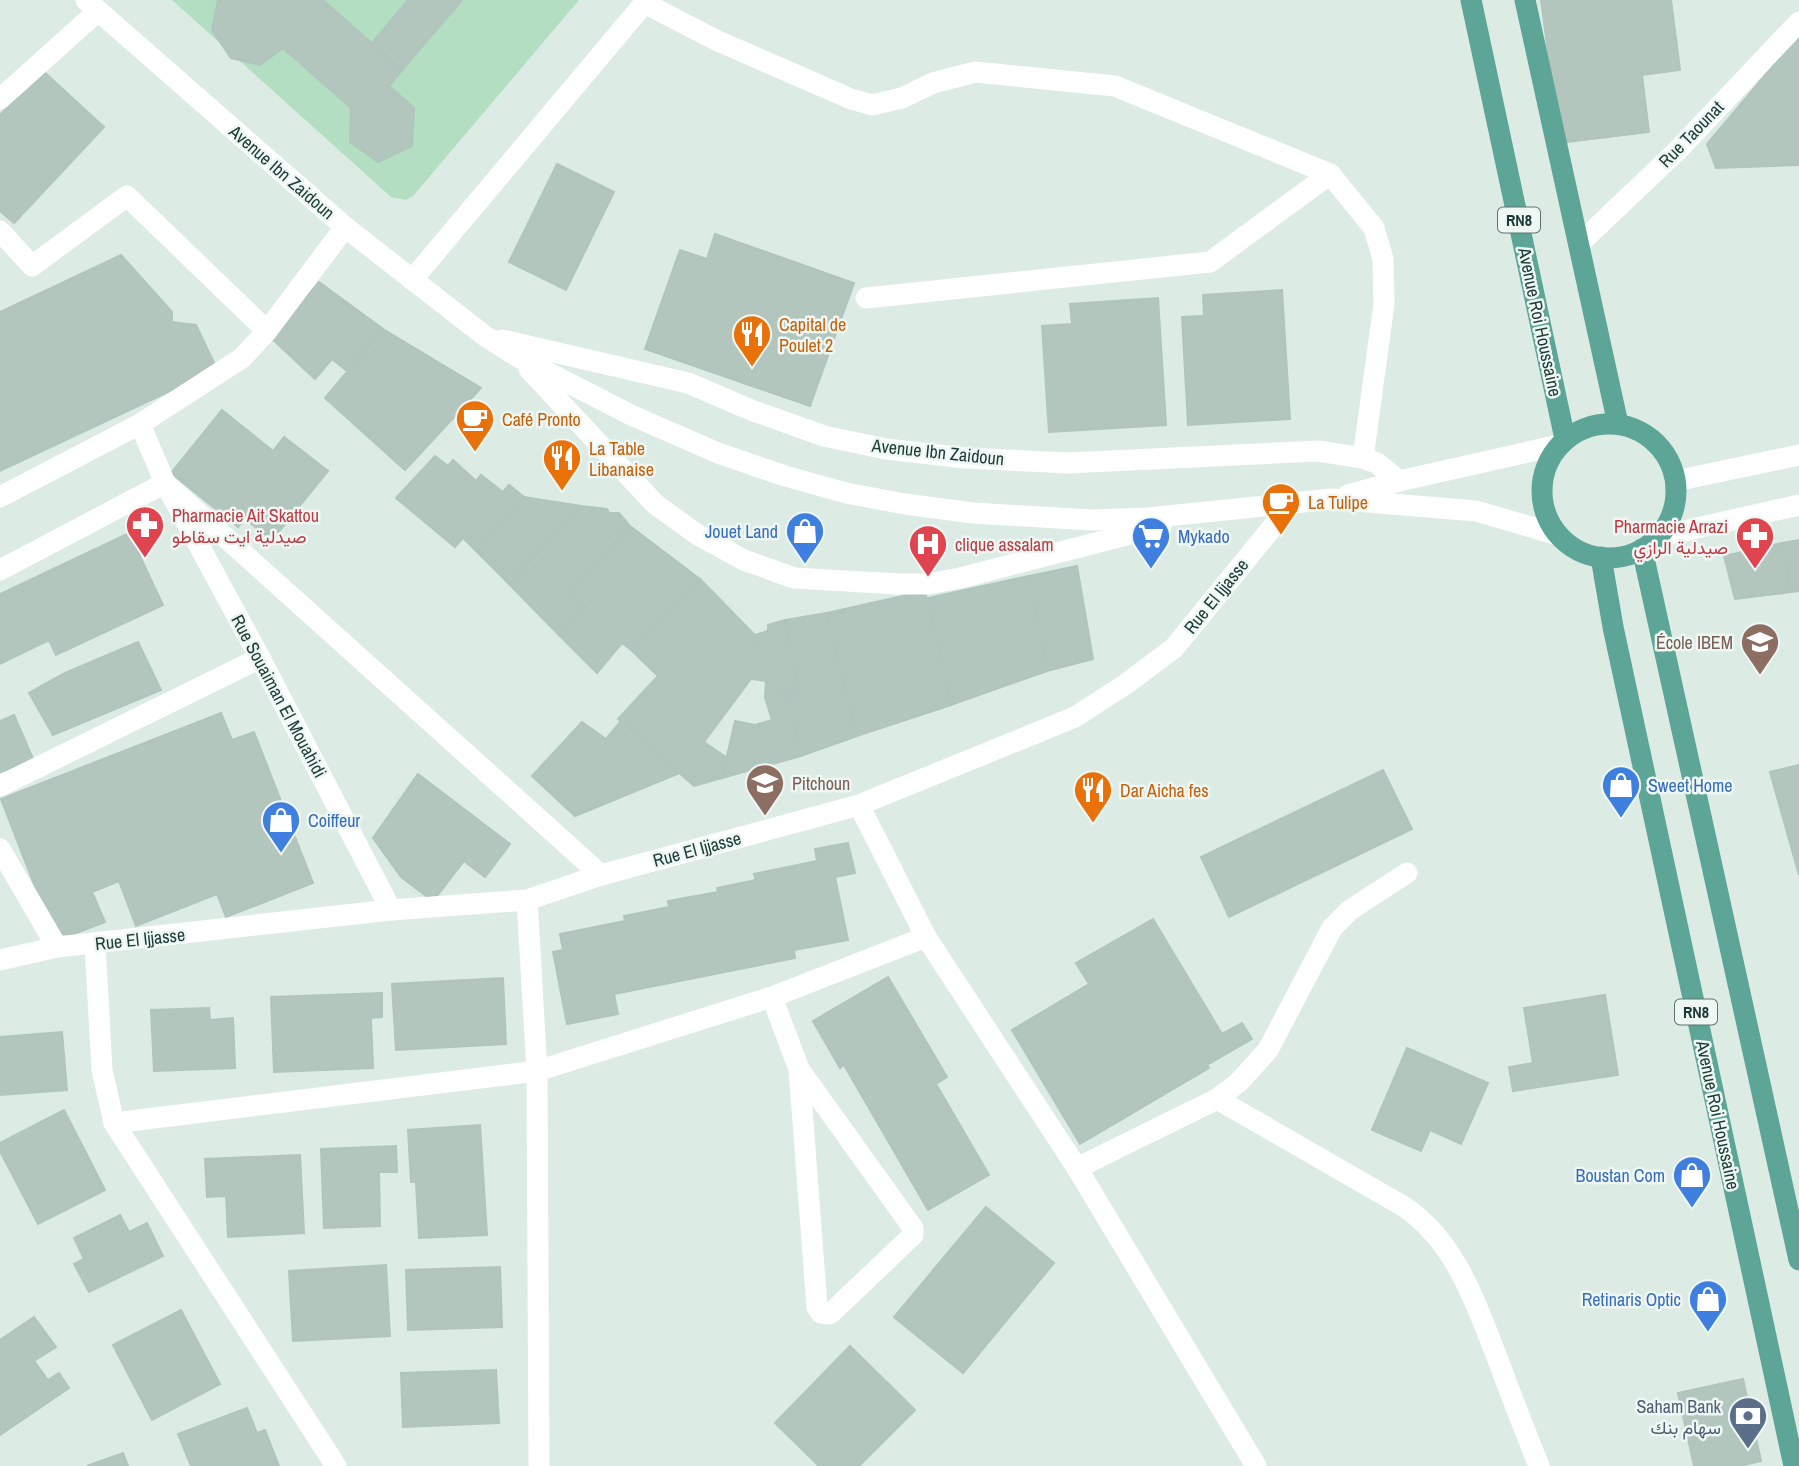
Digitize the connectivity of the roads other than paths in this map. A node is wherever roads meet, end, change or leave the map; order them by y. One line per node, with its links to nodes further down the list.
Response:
1 (1471, 0): 18 (main road, Avenue Roi Houssaine / RN8)
2 (1525, 0): 10 (main road)
3 (645, 2): 7 (street); 11 (street)
4 (92, 5): 6 (street); 8 (street, Avenue Ibn Zaidoun)
5 (1799, 22): 10 (street, Rue Taounat)
6 (0, 99)
7 (1330, 174): 12 (street); 20 (street)
8 (345, 227): 11 (street, Avenue Ibn Zaidoun); 13 (street)
9 (0, 231): 13 (street)
10 (1580, 243): 17 (main road)
11 (412, 279): 14 (street, Avenue Ibn Zaidoun)
12 (866, 298)
13 (267, 331): 16 (street)
14 (485, 336): 15 (street, Avenue Ibn Zaidoun); 20 (street, Avenue Ibn Zaidoun)
15 (518, 357): 28 (street, Avenue Ibn Zaidoun); 28 (street)
16 (140, 424): 23 (street, Rue Souaiman El Mouahidi); 24 (street)
17 (1618, 424): 18 (main road); 22 (main road)
18 (1562, 442): 21 (street, Avenue Ibn Zaidoun); 29 (main road)
19 (1799, 455): 22 (street)
20 (1363, 458): 21 (street, Avenue Ibn Zaidoun)
21 (1399, 481): 25 (street, Avenue Ibn Zaidoun)
22 (1675, 481): 30 (main road)
23 (165, 483): 32 (street); 33 (street, Rue Souaiman El Mouahidi); 38 (street)
24 (0, 497)
25 (1332, 499): 26 (street, Avenue Ibn Zaidoun); 29 (street, Avenue Ibn Zaidoun)
26 (1292, 503): 28 (street, Avenue Ibn Zaidoun); 35 (street, Rue El Ijjasse)
27 (1799, 505): 30 (street)
28 (1216, 512)
29 (1558, 535): 31 (main road)
30 (1649, 543): 31 (main road); 51 (main road, RN8)
31 (1601, 557): 56 (main road, Avenue Roi Houssaine / RN8)
32 (0, 570)
33 (260, 658): 34 (street); 40 (street, Rue Souaiman El Mouahidi)
34 (0, 786)
35 (859, 804): 38 (street, Rue El Ijjasse); 41 (street)
36 (0, 849): 43 (street)
37 (1407, 873): 48 (street)
38 (601, 875): 39 (street, Rue El Ijjasse)
39 (527, 900): 40 (street, Rue El Ijjasse); 47 (street)
40 (391, 910): 42 (street, Rue El Ijjasse)
41 (926, 937): 45 (street); 50 (street)
42 (95, 944): 43 (street, Rue El Ijjasse); 49 (street)
43 (57, 947): 44 (street, Rue El Ijjasse)
44 (0, 960)
45 (772, 997): 46 (street); 47 (street)
46 (799, 1069): 46 (street)
47 (537, 1071): 49 (street); 53 (street)
48 (1217, 1099): 50 (street); 55 (street)
49 (114, 1123): 52 (street)
50 (1077, 1168): 54 (street)
51 (1799, 1260)
52 (336, 1466)
53 (537, 1466)
54 (1256, 1466)
55 (1539, 1466)
56 (1794, 1466)

